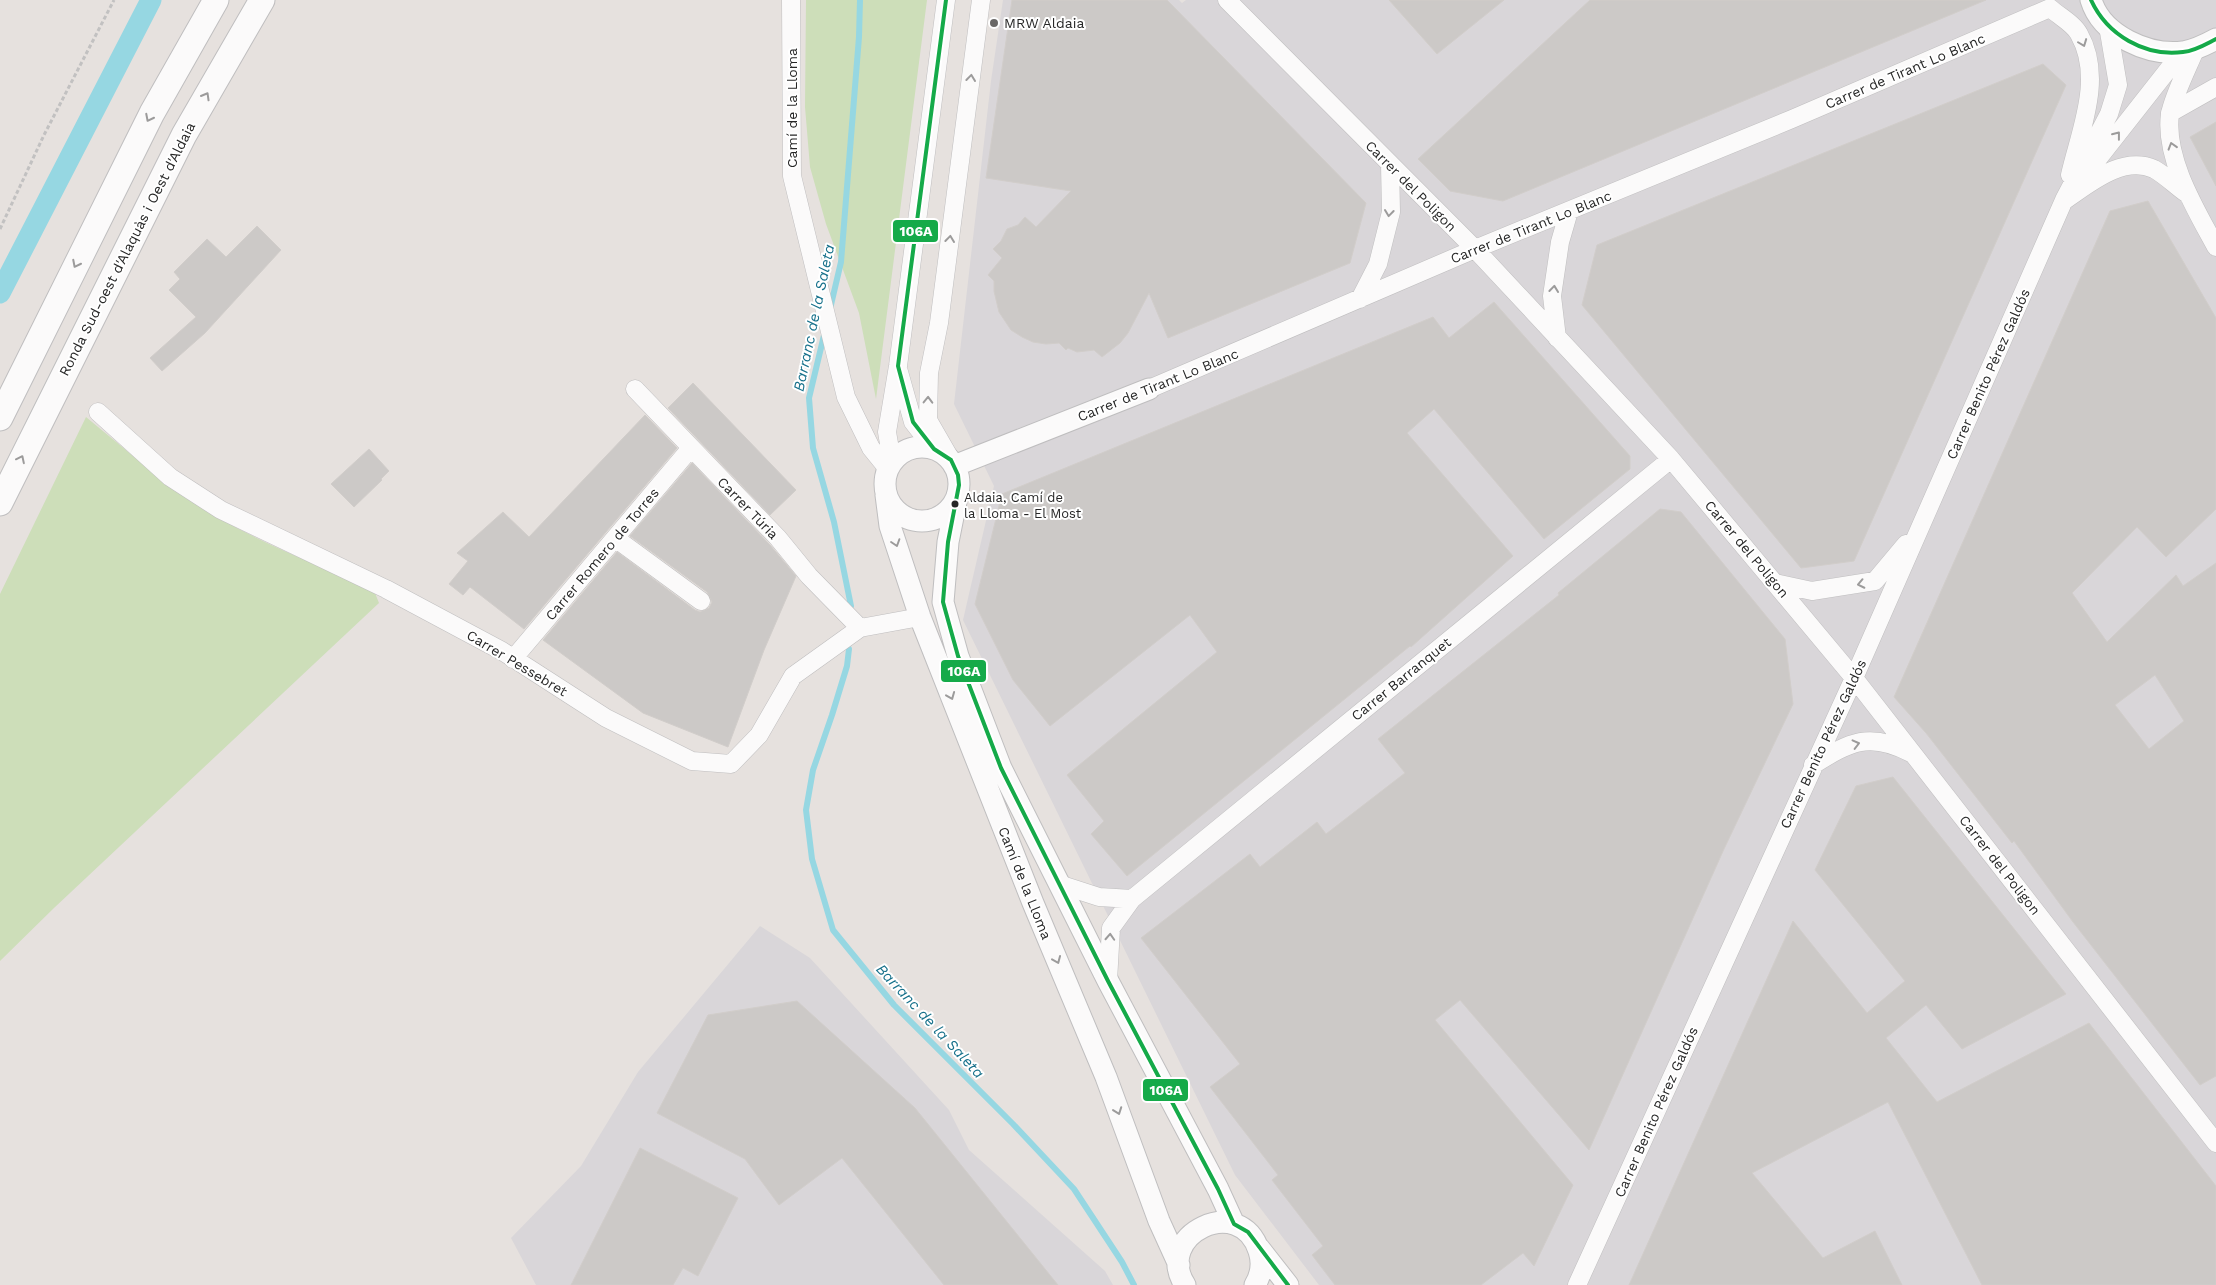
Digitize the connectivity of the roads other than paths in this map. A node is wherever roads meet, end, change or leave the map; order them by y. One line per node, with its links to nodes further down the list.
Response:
1 (216, 0): 26 (main road, one-way to 26)
2 (262, 0): 32 (main road, Ronda Sud-oest d'Alaquàs i Oest d'Aldaia, one-way to 2)
3 (791, 0): 29 (street, Camí de la Lloma)
4 (946, 0): 22 (street)
5 (981, 0): 30 (street, one-way to 5)
6 (1227, 0): 14 (street, Carrer del Poligon)
7 (2091, 0): 9 (street)
8 (2050, 4): 16 (street, Carrer Benito Pérez Galdós, one-way to 16); 17 (street, Carrer de Tirant Lo Blanc)
9 (2108, 26): 11 (street); 16 (street, Carrer Benito Pérez Galdós)
10 (2216, 40): 11 (street)
11 (2188, 51): 13 (street); 16 (street, Carrer Benito Pérez Galdós, one-way to 11)
12 (2216, 87): 13 (street)
13 (2170, 113): 15 (street, one-way to 13)
14 (1390, 164): 19 (street, Carrer del Poligon); 20 (street, one-way to 20)
15 (2186, 193): 16 (street); 18 (street)
16 (2064, 200): 33 (street, Carrer Benito Pérez Galdós)
17 (1569, 211): 19 (street, Carrer de Tirant Lo Blanc); 21 (street, one-way to 17)
18 (2216, 247)
19 (1474, 249): 20 (street, Carrer de Tirant Lo Blanc); 21 (street, Carrer del Poligon)
20 (1360, 299): 24 (street, Carrer de Tirant Lo Blanc)
21 (1557, 338): 28 (street, Carrer del Poligon)
22 (898, 366): 29 (street); 30 (street)
23 (635, 389): 27 (street, Carrer Túria)
24 (1149, 390): 30 (street, Carrer de Tirant Lo Blanc)
25 (98, 412): 39 (street, Carrer Pessebret)
26 (0, 418)
27 (690, 448): 34 (street, Carrer Romero de Torres); 38 (street, Carrer Túria)
28 (1671, 459): 35 (street, Carrer del Poligon); 44 (street, Carrer Barranquet)
29 (890, 465): 30 (street); 31 (street, Camí de la Lloma)
30 (951, 472): 31 (street); 43 (street, Camí de la Lloma)
31 (886, 496): 37 (street, Camí de la Lloma, one-way to 37)
32 (0, 503)
33 (1920, 528): 35 (street, one-way to 35); 40 (street, Carrer Benito Pérez Galdós)
34 (615, 538): 36 (street); 39 (street, Carrer Romero de Torres)
35 (1775, 583): 40 (street, Carrer del Poligon)
36 (701, 601)
37 (920, 617): 38 (street, Carrer Pessebret); 49 (street, Camí de la Lloma, one-way to 49)
38 (860, 628): 39 (street, Carrer Pessebret)
39 (514, 659)
40 (1854, 678): 41 (street, Carrer del Poligon); 42 (street, Carrer Benito Pérez Galdós)
41 (1913, 753): 42 (street, one-way to 41); 46 (street, Carrer del Poligon)
42 (1813, 765): 53 (street, Carrer Benito Pérez Galdós)
43 (1059, 884): 44 (street); 45 (street, Camí de la Lloma)
44 (1132, 899): 45 (street, Carrer Barranquet, one-way to 44)
45 (1108, 981): 47 (street, Camí de la Lloma)
46 (2216, 1143)
47 (1234, 1224): 48 (street); 49 (street)
48 (1257, 1245): 51 (street); 52 (street)
49 (1179, 1265): 50 (street, Camí de la Lloma)
50 (1186, 1285)
51 (1255, 1285)
52 (1288, 1285)
53 (1577, 1285)

